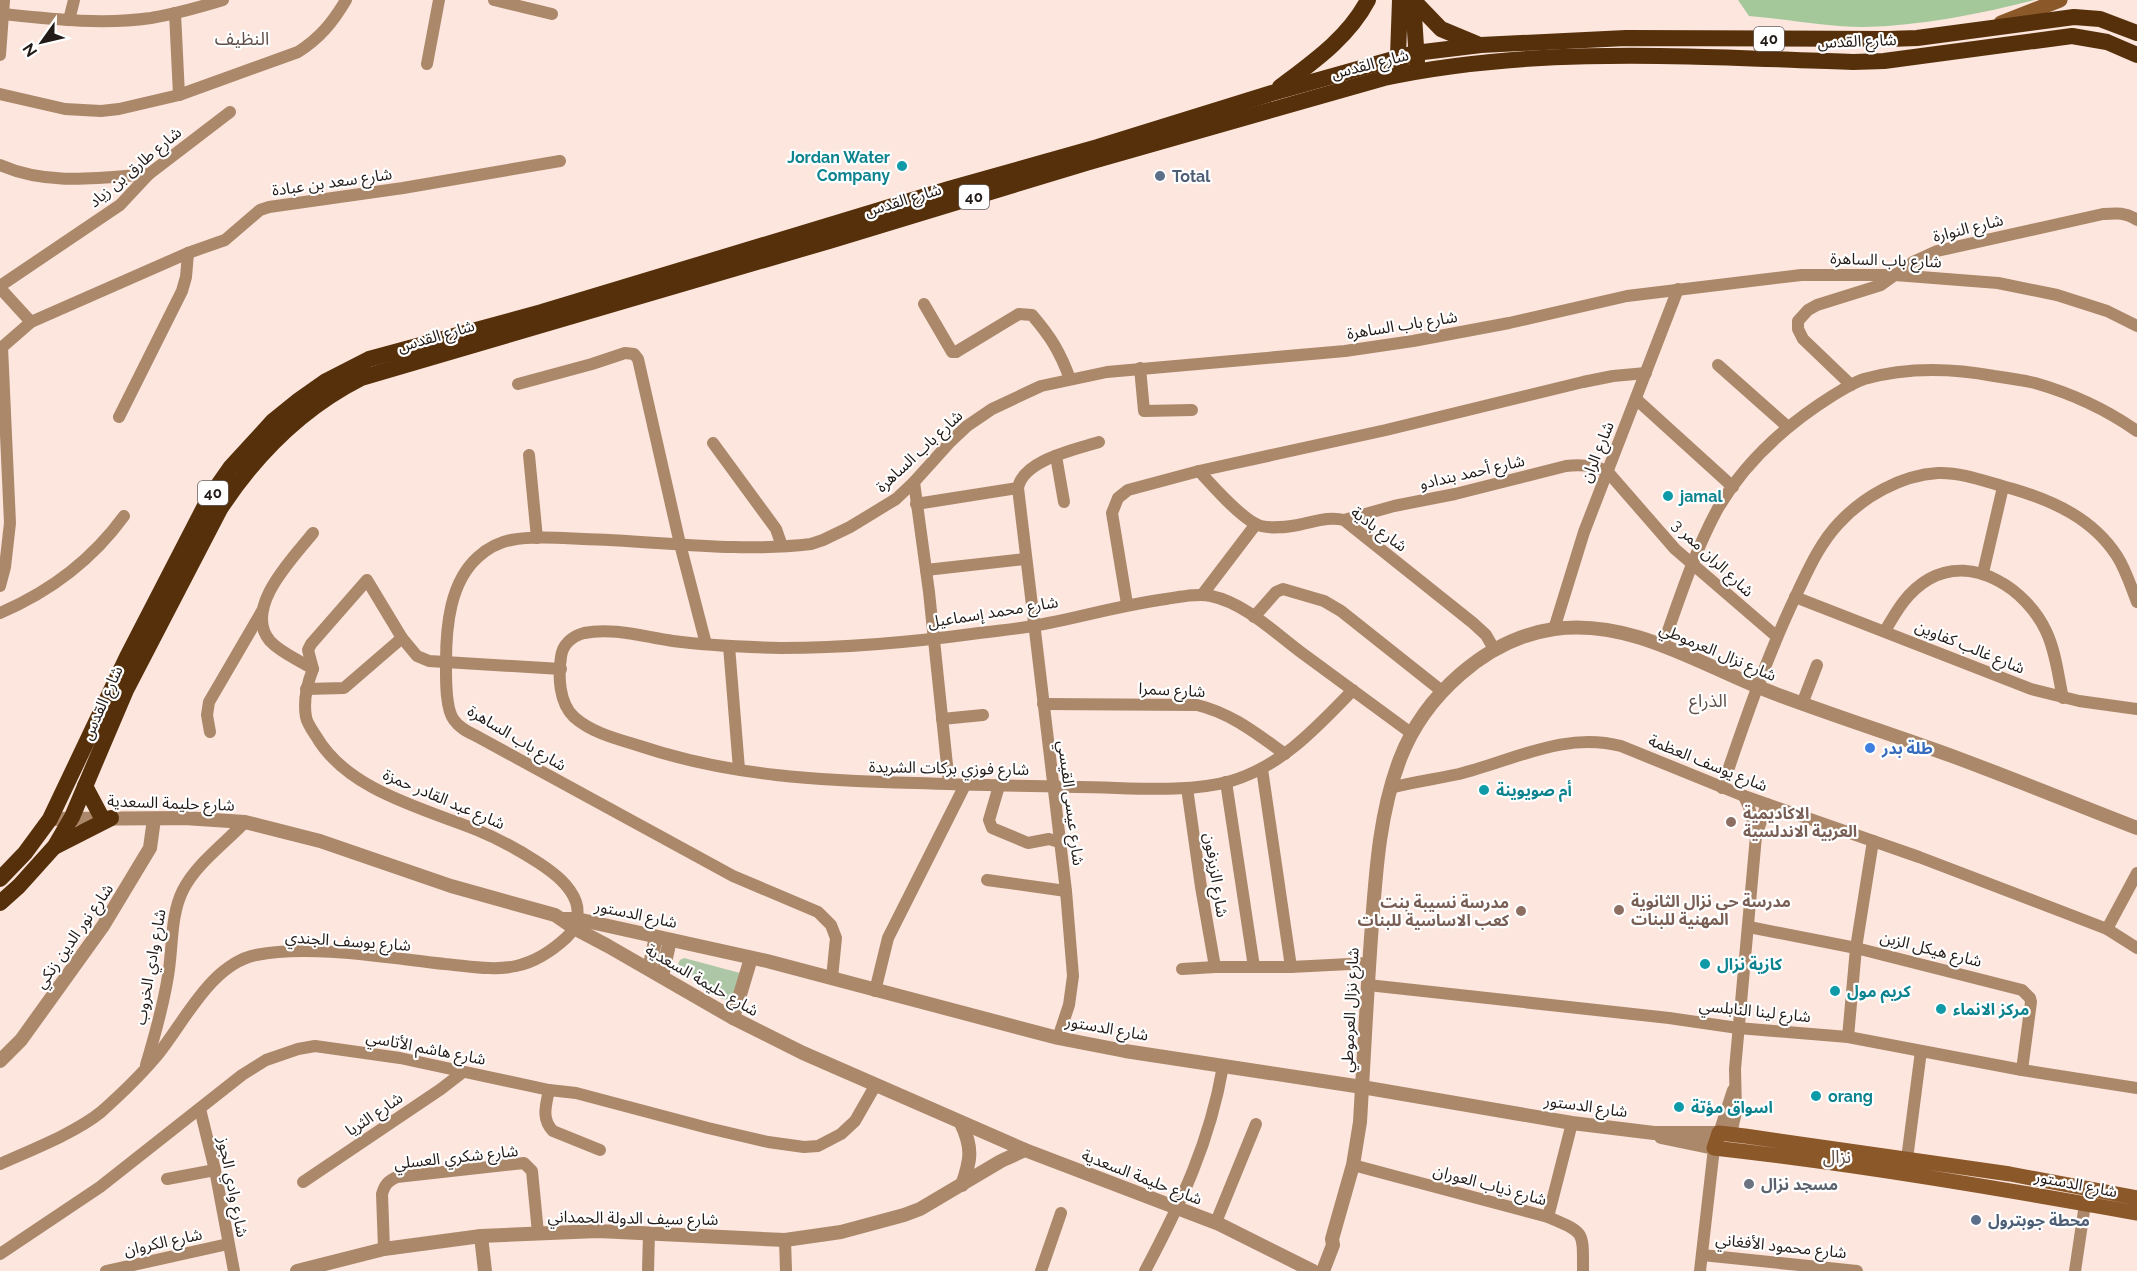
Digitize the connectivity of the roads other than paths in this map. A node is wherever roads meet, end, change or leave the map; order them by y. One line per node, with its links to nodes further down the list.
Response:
1 (4, 0): 12 (street)
2 (74, 0): 14 (street)
3 (223, 0): 11 (street)
4 (346, 0): 26 (street)
5 (439, 0): 22 (street)
6 (494, 0): 13 (street)
7 (1368, 0): 24 (highway)
8 (1400, 0): 21 (highway)
9 (1413, 0): 17 (highway); 18 (highway)
10 (2060, 0): 15 (main road)
11 (175, 13): 14 (street); 26 (street)
12 (3, 14): 14 (street); 19 (street)
13 (552, 14)
14 (69, 20)
15 (1987, 28): 16 (highway, شارع القدس / 40); 17 (highway, شارع القدس / 40)
16 (2137, 33)
17 (1481, 45): 18 (highway, شارع القدس / 40)
18 (1415, 53): 21 (highway, شارع القدس / 40); 23 (highway)
19 (0, 55)
20 (2137, 55): 23 (highway, شارع القدس / 40)
21 (1398, 56): 23 (highway); 24 (highway, شارع القدس / 40)
22 (427, 63)
23 (1411, 72): 114 (highway, شارع القدس / 40)
24 (1272, 93): 124 (highway, شارع القدس / 40)
25 (0, 94): 26 (street)
26 (179, 95)
27 (230, 112): 30 (street, شارع طارق بن زياد)
28 (560, 161): 32 (street, شارع سعد بن عبادة)
29 (0, 165): 30 (street)
30 (149, 174): 34 (street, شارع طارق بن زياد)
31 (2137, 220): 33 (street, شارع النوارة)
32 (188, 253): 37 (street, شارع سعد بن عبادة); 48 (street)
33 (1894, 275): 35 (street, شارع باب الساهرة); 38 (street, شارع باب الساهرة); 45 (street, شارع النوارة)
34 (0, 287): 37 (street)
35 (1678, 289): 41 (street, شارع باب الساهرة); 42 (street, شارع الران)
36 (924, 304): 43 (street)
37 (31, 322): 39 (street, شارع سعد بن عبادة)
38 (2137, 326)
39 (1, 348): 74 (street)
40 (1718, 364): 49 (street)
41 (1140, 368): 43 (street, شارع باب الساهرة); 47 (street)
42 (1646, 373): 46 (street, شارع الران); 55 (street)
43 (1070, 379): 57 (street, شارع باب الساهرة)
44 (518, 384): 68 (street)
45 (1851, 385): 49 (street); 50 (street)
46 (1636, 399): 56 (street, شارع الران); 58 (street)
47 (1192, 410)
48 (119, 417)
49 (1788, 427): 58 (street)
50 (2137, 431)
51 (1099, 442): 54 (street)
52 (713, 443): 69 (street)
53 (529, 455): 67 (street)
54 (1056, 456): 60 (street); 61 (street)
55 (1199, 471): 65 (street); 78 (street)
56 (1607, 471): 64 (street, شارع أحمد بندادو); 71 (street, شارع الران ممر 3); 83 (street, شارع الران)
57 (914, 482): 62 (street); 69 (street, شارع باب الساهرة)
58 (1733, 487): 71 (street)
59 (2003, 487): 73 (street); 76 (street); 77 (street)
60 (1018, 488): 62 (street); 70 (street, شارع عيسى القيسي)
61 (1064, 502)
62 (916, 504): 72 (street)
63 (124, 516): 80 (street)
64 (1344, 520): 65 (street, شارع بادية); 91 (street, شارع بادية)
65 (1256, 524): 75 (street)
66 (314, 533): 79 (street)
67 (537, 538): 68 (street, شارع باب الساهرة); 92 (street, شارع باب الساهرة)
68 (680, 544): 69 (street, شارع باب الساهرة); 88 (street)
69 (782, 546)
70 (1025, 559): 72 (street); 82 (street, شارع عيسى القيسي)
71 (1692, 565): 85 (street, شارع الران ممر 3); 89 (street)
72 (926, 570): 87 (street)
73 (1983, 573): 84 (street); 100 (street)
74 (0, 586)
75 (1202, 595): 78 (street, شارع محمد إسماعيل); 81 (street, شارع محمد إسماعيل)
76 (1795, 597): 84 (street, شارع غالب كفاوين); 85 (street)
77 (2137, 602)
78 (1127, 604): 82 (street, شارع محمد إسماعيل)
79 (263, 610): 94 (street); 106 (street)
80 (0, 613)
81 (1254, 617): 98 (street, شارع محمد إسماعيل); 99 (street)
82 (1033, 626): 87 (street, شارع محمد إسماعيل); 101 (street, شارع عيسى القيسي)
83 (1554, 629): 89 (street, شارع نزال العرموطي); 91 (street, شارع نزال العرموطي)
84 (1885, 631): 100 (street, شارع غالب كفاوين)
85 (1776, 636): 96 (street)
86 (402, 638): 92 (street); 94 (street); 97 (street)
87 (934, 639): 90 (street, شارع محمد إسماعيل); 105 (street)
88 (706, 644): 90 (street, شارع محمد إسماعيل); 95 (street, شارع محمد إسماعيل)
89 (1663, 645): 96 (street, شارع نزال العرموطي)
90 (729, 646): 109 (street)
91 (1494, 649): 99 (street, شارع نزال العرموطي)
92 (446, 663): 95 (street); 151 (street, شارع باب الساهرة)
93 (1817, 665): 102 (street)
94 (313, 669): 97 (street)
95 (561, 669): 109 (street, شارع فوزي بركات الشريدة)
96 (1757, 687): 102 (street, شارع نزال العرموطي); 119 (street)
97 (306, 689): 137 (street, شارع عبد القادر حمزة)
98 (1353, 690): 107 (street, شارع محمد إسماعيل); 108 (street, شارع فوزي بركات الشريدة)
99 (1443, 692): 107 (street, شارع نزال العرموطي)
100 (2063, 698): 103 (street, شارع غالب كفاوين)
101 (1043, 704): 108 (street, شارع سمرا); 116 (street, شارع عيسى القيسي)
102 (1802, 704): 127 (street, شارع نزال العرموطي)
103 (2137, 709)
104 (983, 715): 105 (street)
105 (942, 719): 112 (street)
106 (210, 732)
107 (1411, 733): 118 (street, شارع نزال العرموطي)
108 (1286, 754): 110 (street, شارع فوزي بركات الشريدة)
109 (739, 769): 112 (street, شارع فوزي بركات الشريدة)
110 (1262, 769): 111 (street, شارع فوزي بركات الشريدة); 147 (street)
111 (1226, 782): 117 (street, شارع فوزي بركات الشريدة); 146 (street)
112 (949, 784): 113 (street, شارع فوزي بركات الشريدة)
113 (965, 785): 115 (street, شارع فوزي بركات الشريدة); 153 (street)
114 (85, 786): 122 (highway, شارع القدس / 40); 123 (highway)
115 (999, 786): 116 (street, شارع فوزي بركات الشريدة); 130 (street)
116 (1052, 786): 117 (street, شارع فوزي بركات الشريدة); 130 (street, شارع عيسى القيسي)
117 (1187, 788): 145 (street, شارع الزيزفون)
118 (1390, 788): 119 (street, شارع يوسف العظمة); 144 (street, شارع نزال العرموطي)
119 (1722, 788): 120 (street, شارع يوسف العظمة)
120 (1744, 796): 121 (street, شارع يوسف العظمة); 128 (street)
121 (1767, 804): 128 (street); 129 (street, شارع يوسف العظمة)
122 (72, 818): 123 (street, شارع حليمة السعدية); 124 (street, شارع حليمة السعدية); 131 (highway, شارع القدس / 40)
123 (107, 818): 125 (street, شارع حليمة السعدية); 131 (highway)
124 (50, 819): 133 (highway, شارع القدس / 40)
125 (154, 819): 126 (street, شارع حليمة السعدية); 159 (street, شارع نور الدين زنكي)
126 (245, 822): 137 (street, شارع حليمة السعدية); 161 (street, شارع وادي الخروب)
127 (2137, 828)
128 (1756, 836): 138 (street)
129 (1873, 841): 139 (street, شارع يوسف العظمة); 141 (street)
130 (1059, 842): 135 (street, شارع عيسى القيسي)
131 (55, 846): 136 (highway, شارع القدس / 40)
132 (2137, 873): 139 (street)
133 (0, 879)
134 (987, 880): 135 (street)
135 (1065, 891): 157 (street, شارع عيسى القيسي)
136 (0, 903)
137 (571, 922): 140 (street, شارع الدستور); 148 (street, شارع حليمة السعدية); 161 (street, شارع يوسف الجندي)
138 (1749, 927): 141 (street, شارع هيكل الزبن); 155 (street)
139 (2107, 929): 142 (street, شارع يوسف العظمة)
140 (663, 938): 143 (street, شارع الدستور); 148 (street); 150 (street)
141 (1856, 948): 156 (street); 162 (street, شارع هيكل الزبن)
142 (2137, 948)
143 (751, 958): 151 (street, شارع الدستور); 154 (street)
144 (1369, 963): 147 (street); 152 (street, شارع نزال العرموطي)
145 (1215, 967): 146 (street); 149 (street)
146 (1254, 967): 147 (street)
147 (1291, 967)
148 (649, 969): 150 (street, شارع حليمة السعدية)
149 (1182, 969)
150 (662, 976): 154 (street, شارع حليمة السعدية)
151 (832, 978): 153 (street, شارع الدستور)
152 (1368, 985): 155 (street, شارع لينا النابلسي); 165 (street, شارع نزال العرموطي)
153 (875, 991): 157 (street, شارع الدستور)
154 (733, 1018): 164 (street, شارع حليمة السعدية)
155 (1738, 1028): 156 (street, شارع لينا النابلسي); 172 (street)
156 (1848, 1037): 158 (street, شارع لينا النابلسي)
157 (1058, 1038): 160 (street, شارع الدستور)
158 (1921, 1051): 162 (street, شارع لينا النابلسي); 175 (street)
159 (0, 1061)
160 (1223, 1065): 165 (street, شارع الدستور); 184 (street)
161 (144, 1069): 176 (street, شارع يوسف الجندي)
162 (2022, 1070): 166 (street, شارع لينا النابلسي)
163 (463, 1072): 167 (street, شارع هاشم الأتاسي); 168 (street, شارع هاشم الأتاسي); 180 (street, شارع الثريا)
164 (875, 1086): 167 (street, شارع هاشم الأتاسي); 169 (street, شارع حليمة السعدية)
165 (1362, 1087): 170 (street, شارع الدستور); 177 (street, شارع نزال العرموطي)
166 (2137, 1088)
167 (549, 1090): 173 (street)
168 (200, 1109): 178 (street, شارع وادي الجوز); 196 (street, شارع هاشم الأتاسي)
169 (961, 1123): 174 (street, شارع حليمة السعدية); 181 (street)
170 (1572, 1123): 172 (street, شارع الدستور); 187 (street)
171 (1256, 1124): 188 (street)
172 (1723, 1141): 175 (main road, شارع الدستور); 183 (main road, شارع الدستور); 197 (street)
173 (600, 1150)
174 (1024, 1150): 181 (street, شارع سيف الدولة الحمداني); 184 (street, شارع حليمة السعدية)
175 (1907, 1159): 182 (main road, شارع الدستور)
176 (0, 1164)
177 (1353, 1165): 187 (street, شارع ذياب العوران); 192 (street, شارع نزال العرموطي)
178 (215, 1170): 179 (street); 194 (street, شارع وادي الجوز)
179 (167, 1179)
180 (303, 1182)
181 (962, 1185): 193 (street, شارع سيف الدولة الحمداني)
182 (2137, 1198)
183 (2085, 1204): 186 (main road, شارع الدستور); 211 (street)
184 (1179, 1207): 188 (street, شارع حليمة السعدية); 205 (street)
185 (1061, 1213): 204 (street)
186 (2137, 1213)
187 (1548, 1217): 208 (street, شارع ذياب العوران)
188 (1216, 1222): 206 (street, شارع حليمة السعدية)
189 (538, 1233): 190 (street, شارع سيف الدولة الحمداني); 191 (street, شارع سيف الدولة الحمداني); 195 (street, شارع شكري العسلي)
190 (650, 1233): 193 (street, شارع سيف الدولة الحمداني); 202 (street)
191 (481, 1236): 195 (street, شارع سيف الدولة الحمداني); 201 (street)
192 (1332, 1239): 206 (street); 207 (street)
193 (785, 1240): 203 (street)
194 (228, 1244): 198 (street, شارع الكروان); 199 (street, شارع وادي الجوز)
195 (384, 1249): 200 (street, شارع سيف الدولة الحمداني)
196 (0, 1254)
197 (1702, 1255): 209 (street); 210 (street, شارع محمود الأفغاني)
198 (106, 1271)
199 (234, 1271)
200 (297, 1271)
201 (485, 1271)
202 (648, 1271)
203 (786, 1271)
204 (1041, 1271)
205 (1145, 1271)
206 (1313, 1271)
207 (1323, 1271)
208 (1583, 1271)
209 (1700, 1271)
210 (1857, 1271)
211 (2075, 1271)

